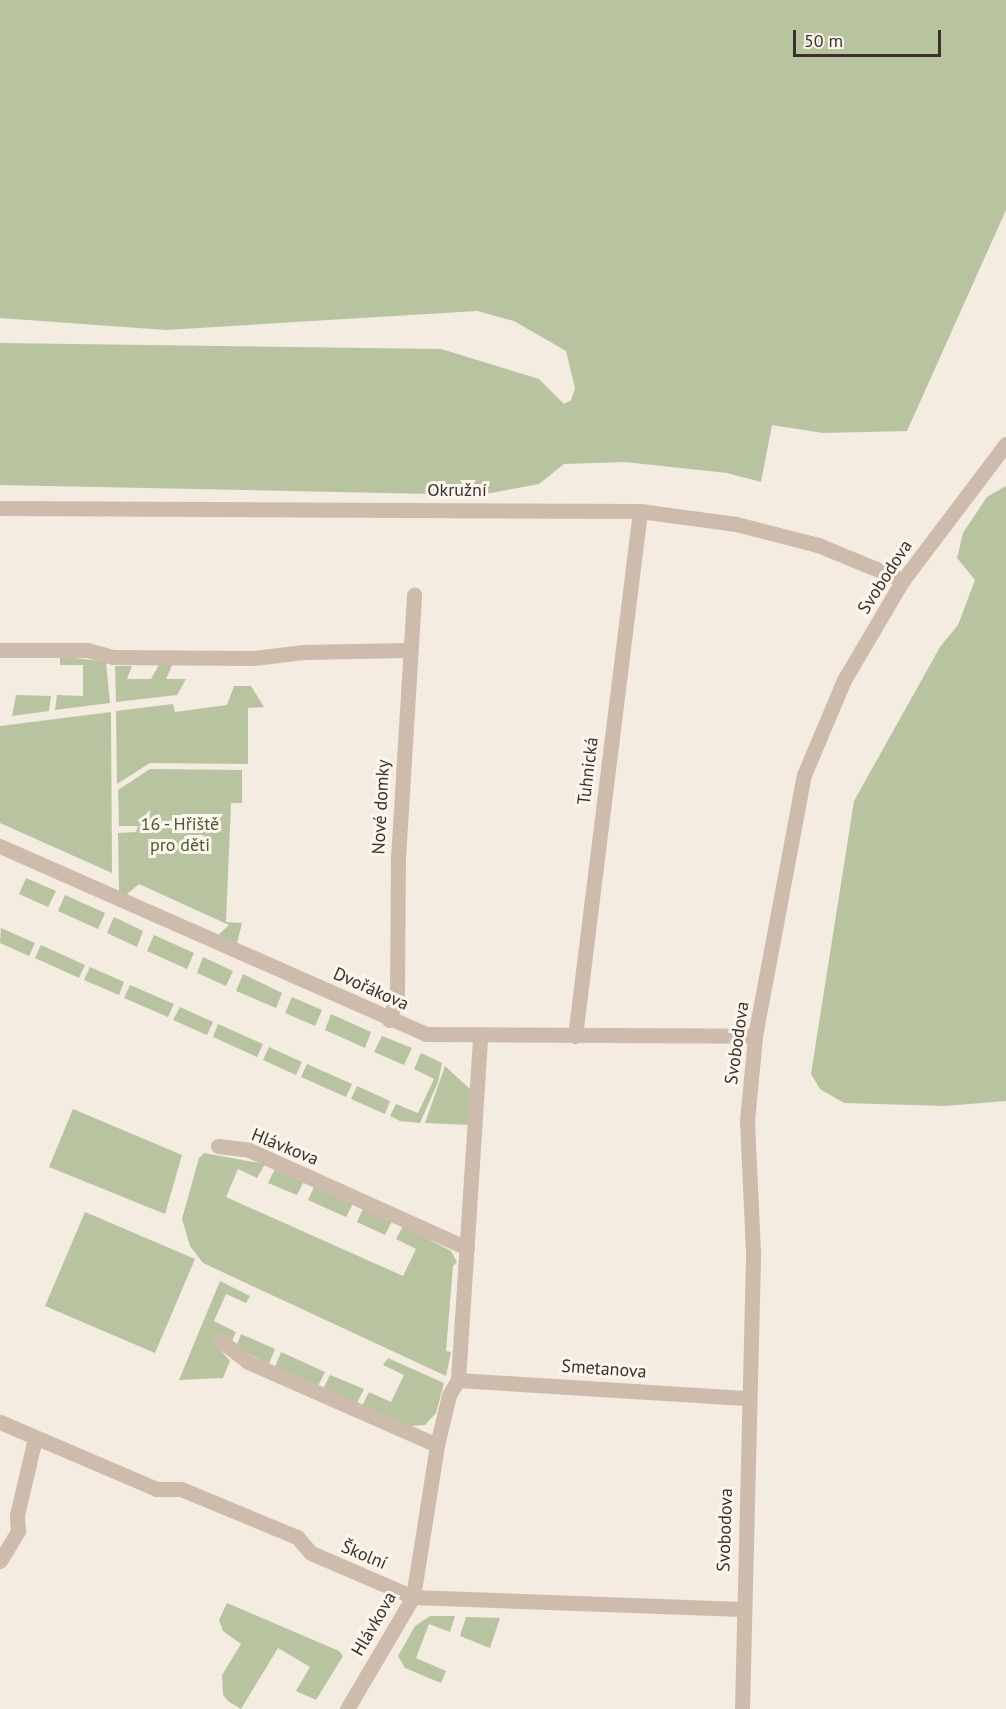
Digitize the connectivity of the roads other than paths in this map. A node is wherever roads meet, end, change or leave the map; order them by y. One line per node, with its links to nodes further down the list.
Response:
1 (1006, 444): 4 (street, Svobodova)
2 (0, 508): 3 (street, Okružní)
3 (640, 511): 4 (street, Okružní); 11 (street, Tuhnická)
4 (903, 579): 12 (street, Svobodova)
5 (414, 594): 7 (street, Nové domky)
6 (0, 650): 7 (street)
7 (407, 650): 9 (street, Nové domky)
8 (0, 846): 9 (street, Dvořákova)
9 (389, 1020): 10 (street, Dvořákova)
10 (480, 1036): 11 (street, Dvořákova); 14 (street, Hlávkova)
11 (575, 1036): 12 (street, Dvořákova)
12 (755, 1036): 17 (street, Svobodova)
13 (218, 1146): 14 (street, Hlávkova)
14 (467, 1248): 16 (street, Hlávkova)
15 (220, 1340): 20 (street)
16 (458, 1380): 17 (street, Smetanova); 20 (street, Hlávkova)
17 (748, 1398): 23 (street, Svobodova)
18 (0, 1422): 19 (street, Školní)
19 (35, 1438): 21 (street); 22 (street, Školní)
20 (437, 1446): 22 (street, Hlávkova)
21 (0, 1561)
22 (413, 1597): 23 (street, Školní); 24 (street, Hlávkova)
23 (742, 1609): 25 (street, Svobodova)
24 (347, 1709)
25 (742, 1709)

